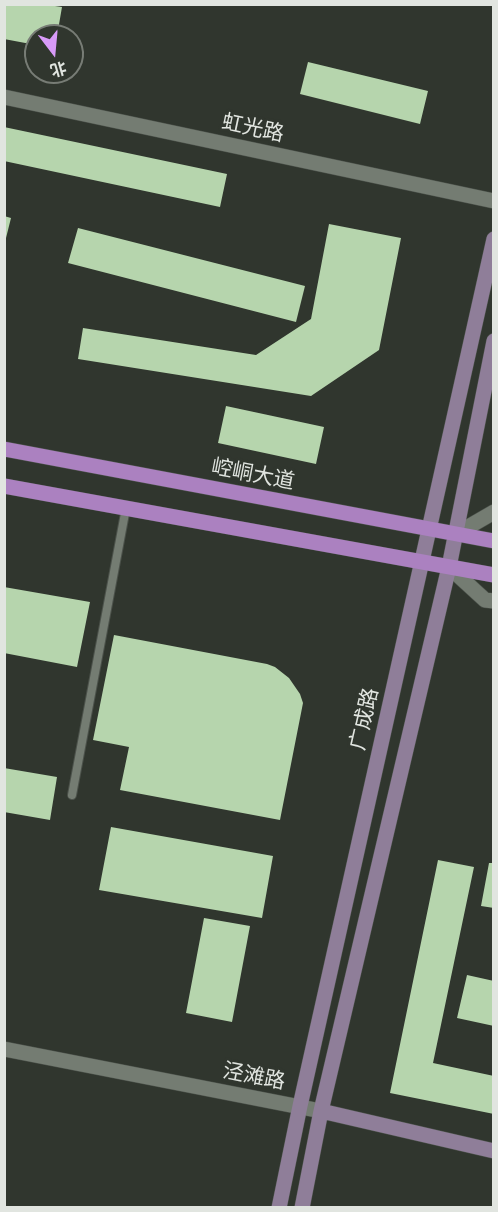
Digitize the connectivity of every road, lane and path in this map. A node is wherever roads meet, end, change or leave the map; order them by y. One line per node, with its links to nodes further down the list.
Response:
1 (4, 97): 2 (street, 虹光路)
2 (494, 201)
3 (494, 239): 9 (main road, 广成路)
4 (494, 341): 10 (main road)
5 (4, 449): 9 (main road, 崆峒大道)
6 (4, 486): 7 (main road)
7 (126, 508): 12 (main road); 16 (lane)
8 (494, 512): 10 (street)
9 (428, 528): 10 (main road, 崆峒大道); 12 (main road, 广成路)
10 (456, 534): 11 (main road, 崆峒大道); 13 (main road)
11 (494, 541)
12 (420, 562): 13 (main road); 18 (main road, 广成路)
13 (449, 567): 14 (main road); 15 (street); 19 (main road)
14 (494, 575)
15 (494, 601)
16 (72, 795)
17 (4, 1049): 18 (street, 泾滩路)
18 (300, 1107): 19 (street, 泾滩路); 21 (main road, 广成路)
19 (321, 1111): 20 (main road, 泾滩路); 22 (main road)
20 (494, 1151)
21 (279, 1208)
22 (302, 1208)

